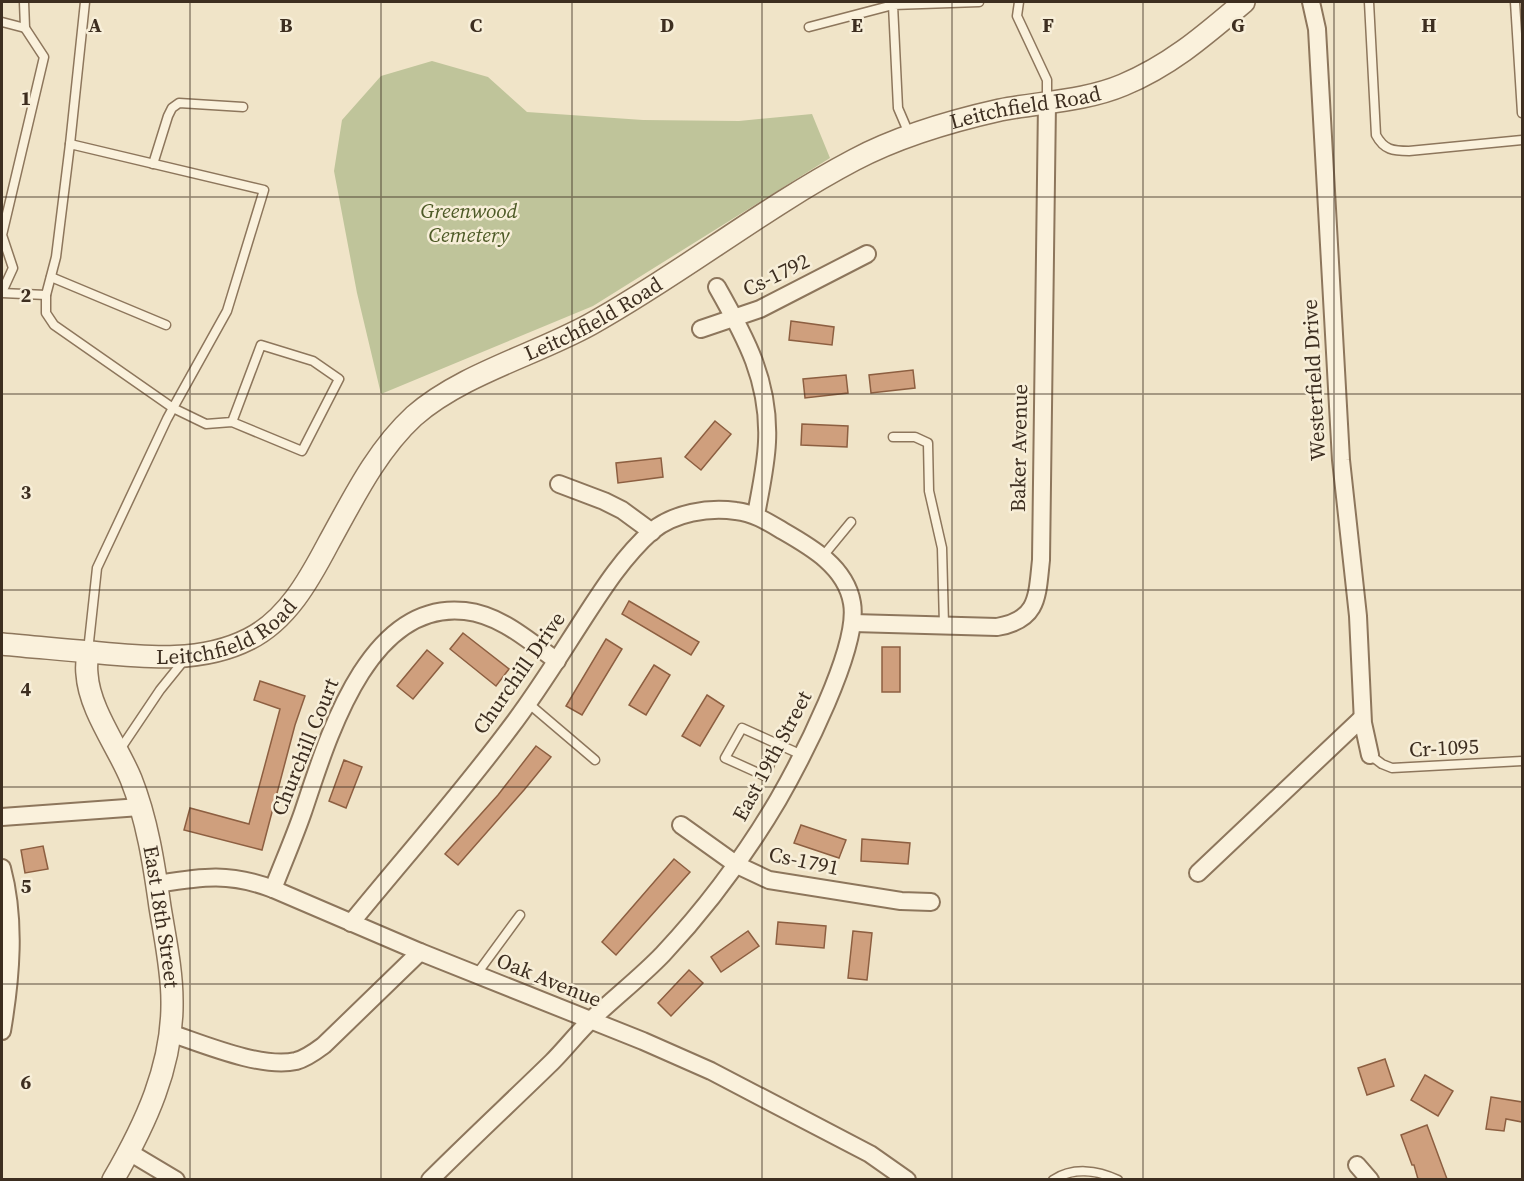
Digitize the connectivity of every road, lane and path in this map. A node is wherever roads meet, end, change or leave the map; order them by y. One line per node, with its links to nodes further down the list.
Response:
1 (24, 2): 12 (lane)
2 (85, 2): 18 (lane)
3 (979, 2): 9 (lane)
4 (1019, 2): 13 (lane)
5 (1244, 2): 13 (street, Leitchfield Road)
6 (1311, 2): 43 (street, Westerfield Drive)
7 (1369, 2): 17 (lane)
8 (1515, 2): 15 (lane)
9 (892, 3): 11 (lane); 16 (lane)
10 (2, 22): 12 (lane)
11 (809, 27)
12 (25, 28): 23 (lane)
13 (1047, 102): 16 (street, Leitchfield Road); 37 (street, Baker Avenue)
14 (243, 107): 19 (lane)
15 (1522, 113)
16 (910, 136): 40 (street, Leitchfield Road)
17 (1522, 140)
18 (69, 144): 19 (lane); 21 (lane)
19 (153, 164): 28 (lane)
20 (867, 254): 25 (street, Cs-1792)
21 (51, 277): 24 (lane); 26 (lane)
22 (717, 287): 25 (street)
23 (2, 293): 24 (lane)
24 (46, 295): 28 (lane)
25 (735, 318): 27 (street, Cs-1792); 32 (street)
26 (166, 325)
27 (701, 329)
28 (173, 408): 29 (lane); 39 (lane)
29 (232, 422): 29 (lane)
30 (893, 437): 37 (lane)
31 (559, 484): 34 (street)
32 (756, 516): 34 (street, Churchill Drive); 35 (street, East 19th Street)
33 (851, 522): 35 (lane)
34 (652, 532): 41 (street, Churchill Drive)
35 (823, 556): 36 (street, East 19th Street)
36 (853, 623): 37 (street, Baker Avenue); 46 (street, East 19th Street)
37 (944, 626)
38 (2, 644): 39 (street, Leitchfield Road)
39 (88, 652): 40 (street, Leitchfield Road); 45 (street, East 18th Street)
40 (187, 657): 45 (lane)
41 (557, 661): 42 (street, Churchill Drive); 57 (street, Churchill Court)
42 (528, 703): 48 (lane); 60 (street, Churchill Drive)
43 (1362, 718): 47 (street, Westerfield Drive); 55 (street)
44 (778, 745): 44 (lane); 46 (lane)
45 (118, 752): 50 (street, East 18th Street)
46 (801, 755): 53 (street, East 19th Street)
47 (1370, 755): 49 (lane, Cr-1095)
48 (595, 760)
49 (1522, 761)
50 (140, 807): 51 (street); 56 (street, East 18th Street)
51 (2, 817)
52 (681, 825): 53 (street, Cs-1791)
53 (736, 865): 58 (street, Cs-1791); 63 (street, East 19th Street)
54 (2, 868): 64 (street)
55 (1198, 873)
56 (157, 884): 57 (street, Oak Avenue); 65 (street, East 18th Street)
57 (273, 889): 60 (street, Oak Avenue)
58 (931, 902)
59 (520, 915): 62 (lane)
60 (351, 922): 61 (street, Oak Avenue)
61 (420, 952): 62 (street, Oak Avenue); 65 (street)
62 (476, 975): 63 (street, Oak Avenue)
63 (590, 1021): 70 (street, East 19th Street); 71 (street, Oak Avenue)
64 (2, 1031)
65 (170, 1033): 66 (street, East 18th Street)
66 (129, 1152): 68 (street, East 18th Street); 69 (street)
67 (1357, 1165): 74 (street)
68 (113, 1179)
69 (176, 1179)
70 (430, 1179)
71 (907, 1179)
72 (1053, 1179): 73 (lane)
73 (1118, 1179)
74 (1370, 1179)

